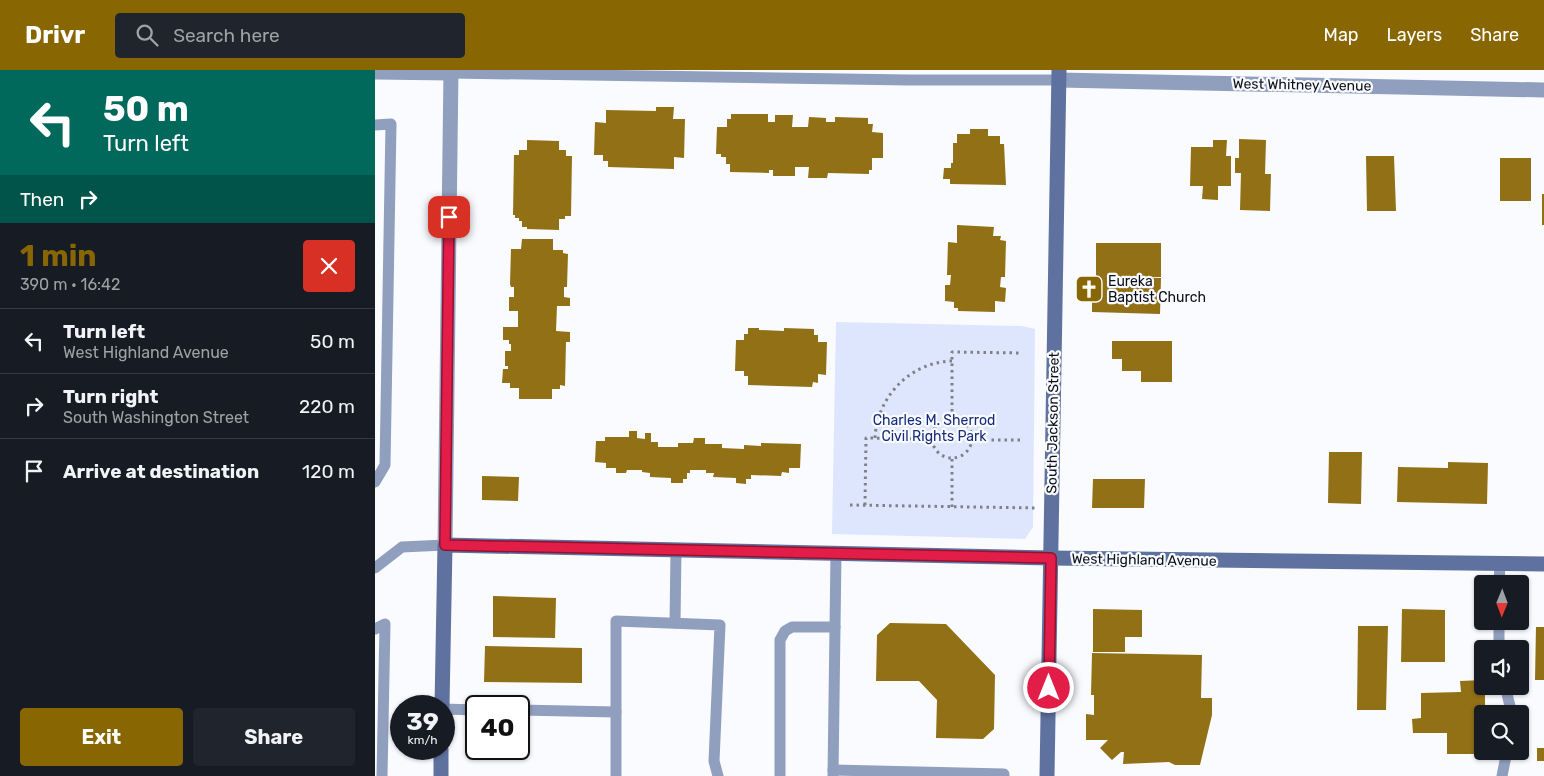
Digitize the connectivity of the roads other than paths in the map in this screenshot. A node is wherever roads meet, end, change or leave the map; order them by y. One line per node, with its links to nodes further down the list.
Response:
1 (451, 71): 2 (street); 3 (lane); 7 (street)
2 (375, 72)
3 (1059, 75): 4 (street, West Whitney Avenue); 10 (street, South Jackson Street)
4 (1544, 90)
5 (375, 125): 6 (lane)
6 (375, 482)
7 (445, 545): 8 (street, West Highland Avenue); 13 (lane); 18 (street)
8 (676, 550): 9 (street, West Highland Avenue); 15 (lane)
9 (836, 553): 10 (street, West Highland Avenue); 16 (lane)
10 (1051, 558): 11 (street, West Highland Avenue); 30 (street, South Jackson Street)
11 (1500, 564): 12 (street, West Highland Avenue); 14 (lane)
12 (1544, 564)
13 (375, 568)
14 (1499, 575)
15 (675, 623): 20 (lane); 27 (lane)
16 (835, 627): 23 (lane); 28 (lane)
17 (375, 629): 24 (lane)
18 (443, 695)
19 (530, 710): 20 (lane)
20 (616, 712): 26 (lane)
21 (441, 760): 25 (street)
22 (1505, 760): 31 (lane)
23 (833, 773): 29 (lane)
24 (381, 776)
25 (441, 776)
26 (616, 776)
27 (718, 776)
28 (780, 776)
29 (1004, 776)
30 (1047, 776)
31 (1502, 776)

